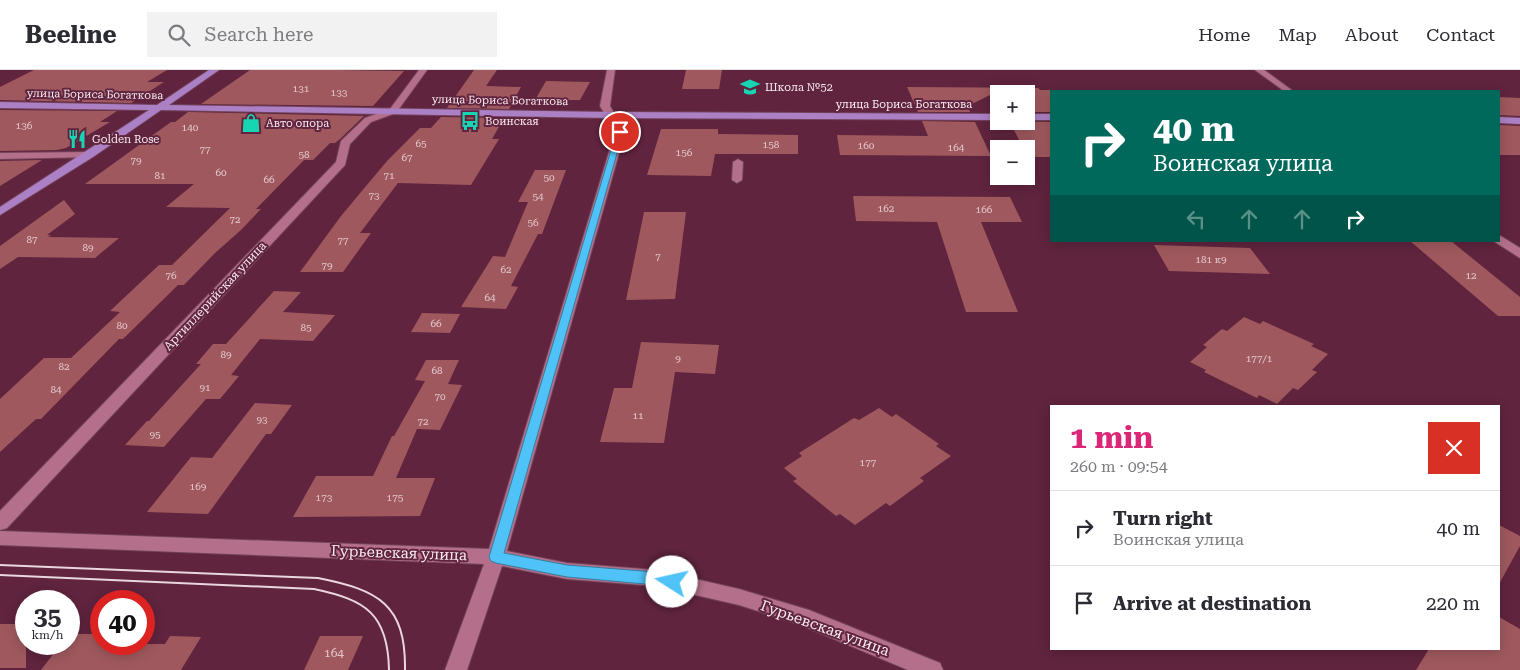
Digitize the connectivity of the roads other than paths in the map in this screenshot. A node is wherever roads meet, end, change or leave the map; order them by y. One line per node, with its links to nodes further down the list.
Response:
1 (215, 70): 7 (main road)
2 (423, 70): 8 (street)
3 (611, 70): 9 (street)
4 (1259, 70): 5 (street)
5 (1288, 90)
6 (0, 105): 7 (main road, улица Бориса Богаткова)
7 (162, 107): 8 (main road, улица Бориса Богаткова); 15 (main road)
8 (394, 110): 9 (main road, улица Бориса Богаткова); 22 (street, Артиллерийская улица)
9 (610, 115): 10 (main road, улица Бориса Богаткова); 24 (street)
10 (990, 117)
11 (1035, 117): 12 (main road)
12 (1050, 118)
13 (1500, 120): 14 (main road)
14 (1520, 121)
15 (89, 155): 16 (street); 19 (main road)
16 (0, 156)
17 (738, 162): 18 (street)
18 (737, 180)
19 (0, 212)
20 (1500, 240): 21 (street)
21 (1520, 254)
22 (0, 523)
23 (0, 538): 24 (street, Гурьевская улица)
24 (496, 557): 25 (street, Гурьевская улица); 26 (street)
25 (920, 667)
26 (456, 670)

